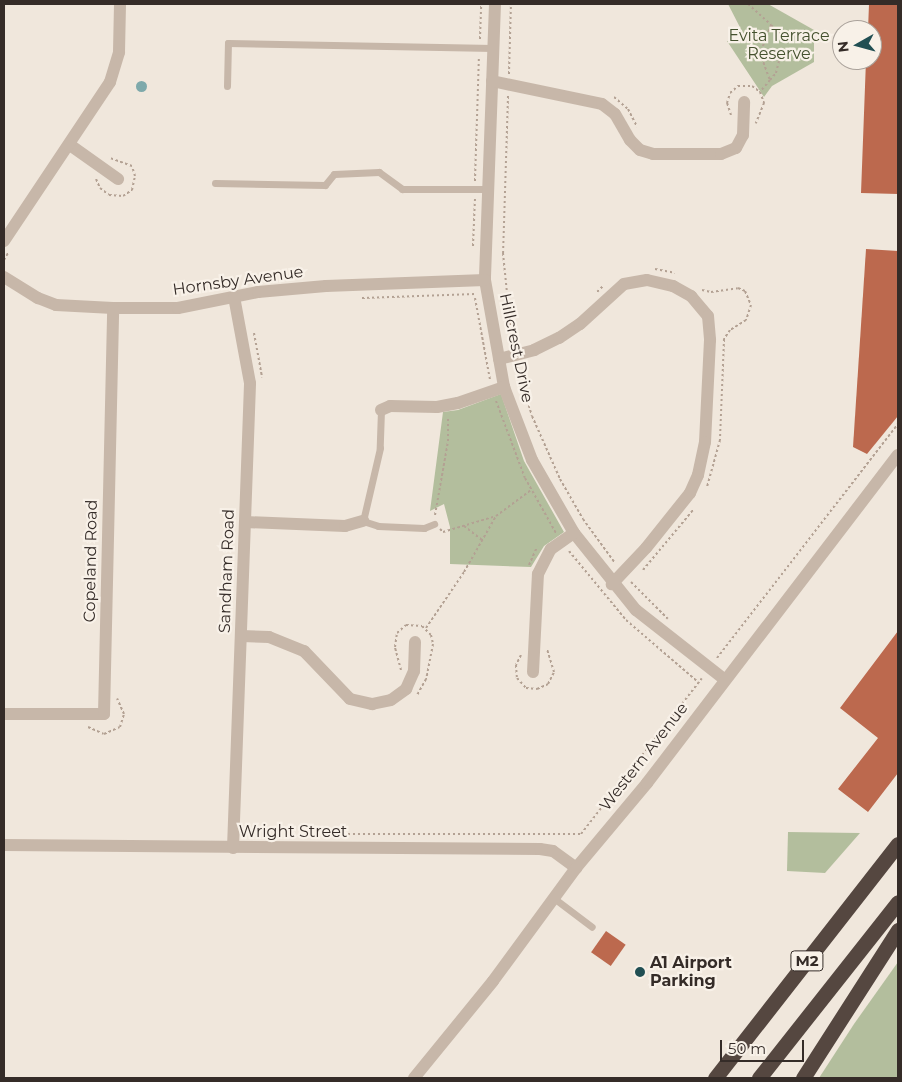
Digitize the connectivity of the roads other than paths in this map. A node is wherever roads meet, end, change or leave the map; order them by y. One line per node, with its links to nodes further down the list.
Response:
1 (120, 4): 7 (street)
2 (495, 4): 3 (street, Hillcrest Drive)
3 (493, 48): 4 (street, Hillcrest Drive); 5 (lane)
4 (492, 81): 6 (street); 10 (street, Hillcrest Drive)
5 (227, 86)
6 (744, 102)
7 (70, 146): 8 (street); 11 (street)
8 (118, 180)
9 (215, 183): 10 (lane)
10 (487, 189): 13 (street, Hillcrest Drive)
11 (4, 241)
12 (4, 277): 15 (street, Hornsby Avenue)
13 (485, 280): 14 (street, Hornsby Avenue); 16 (street, Hillcrest Drive)
14 (234, 297): 15 (street, Hornsby Avenue); 21 (street, Sandham Road)
15 (113, 308): 29 (street, Copeland Road)
16 (499, 359): 17 (street, Hillcrest Drive); 24 (street)
17 (504, 387): 18 (street); 23 (street, Hillcrest Drive)
18 (381, 410): 20 (lane)
19 (897, 459): 28 (street, Western Avenue)
20 (363, 521): 21 (street); 22 (lane)
21 (245, 522): 25 (street, Sandham Road)
22 (434, 524)
23 (574, 533): 24 (street, Hillcrest Drive); 27 (street)
24 (612, 584): 28 (street, Hillcrest Drive)
25 (240, 636): 26 (street); 32 (street, Sandham Road)
26 (415, 642)
27 (533, 672)
28 (724, 679): 33 (street, Western Avenue)
29 (4, 714)
30 (898, 844): 39 (highway, M2)
31 (4, 845): 32 (street, Wright Street)
32 (233, 848): 33 (street, Wright Street)
33 (576, 868): 34 (street, Western Avenue)
34 (555, 900): 36 (lane); 38 (street, Western Avenue)
35 (898, 902): 40 (highway, M2)
36 (592, 927)
37 (898, 930): 41 (highway)
38 (414, 1078)
39 (715, 1078)
40 (759, 1078)
41 (803, 1078)

